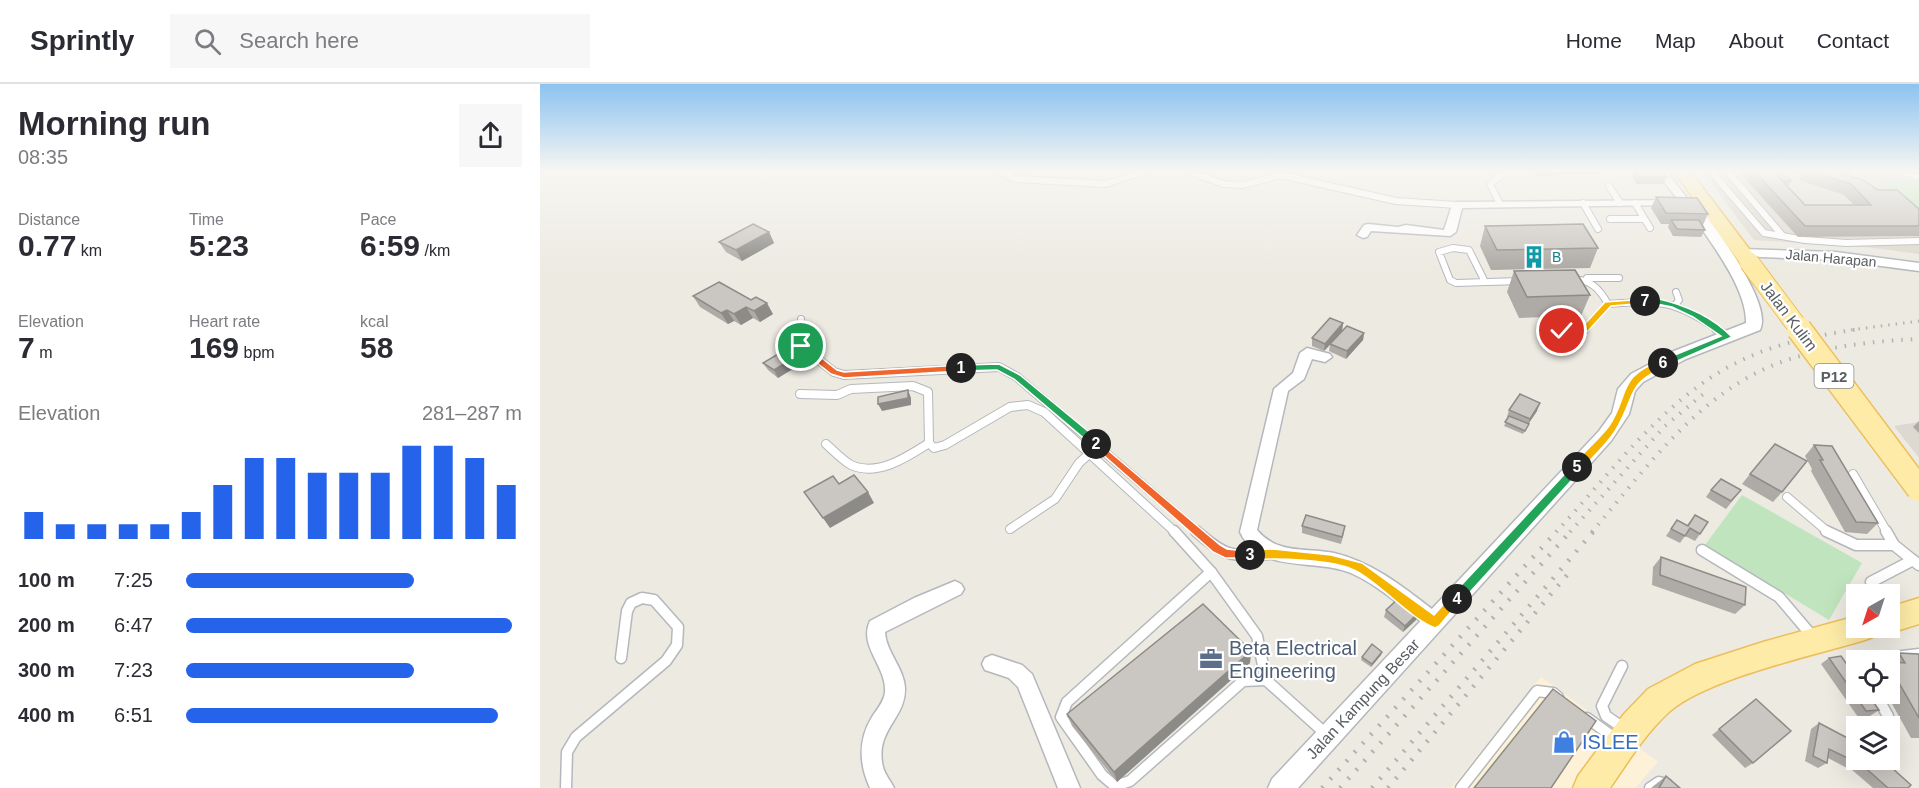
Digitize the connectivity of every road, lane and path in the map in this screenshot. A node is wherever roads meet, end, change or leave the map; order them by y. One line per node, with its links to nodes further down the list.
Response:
1 (1583, 203): 14 (lane)
2 (1635, 203): 12 (lane)
3 (1440, 204): 10 (lane)
4 (1500, 204): 5 (street); 10 (street)
5 (1512, 204)
6 (1703, 204): 32 (street, Jalan Kampung Besar)
7 (1716, 204): 20 (main road, Jalan Kulim / P12)
8 (1738, 204): 16 (lane)
9 (1755, 204): 16 (lane)
10 (1457, 205): 15 (street)
11 (1610, 219): 12 (lane)
12 (1644, 219): 13 (lane)
13 (1650, 228)
14 (1598, 229)
15 (1362, 235)
16 (1782, 235): 17 (lane)
17 (1824, 241): 18 (lane); 19 (lane)
18 (1919, 241)
19 (1836, 256): 20 (street, Jalan Harapan); 21 (street, Jalan Harapan)
20 (1746, 257): 39 (main road, Jalan Kulim / P12, bridge)
21 (1919, 267)
22 (1619, 278): 24 (lane)
23 (1561, 279): 24 (lane)
24 (1582, 279): 28 (lane)
25 (1528, 280): 26 (lane)
26 (1485, 282): 26 (lane)
27 (1676, 292): 29 (lane)
28 (1608, 304): 29 (lane); 31 (lane)
29 (1675, 305): 32 (lane)
30 (801, 320): 44 (lane)
31 (1562, 331)
32 (1728, 337): 51 (street, Jalan Kampung Besar)
33 (1325, 357): 44 (street)
34 (800, 394): 35 (lane)
35 (929, 443): 36 (lane); 37 (lane)
36 (826, 444)
37 (1090, 453): 41 (lane); 46 (lane)
38 (1853, 474): 42 (lane)
39 (1919, 489)
40 (1787, 497): 42 (lane)
41 (1010, 529)
42 (1894, 545): 45 (lane)
43 (1702, 550): 53 (lane)
44 (1273, 554): 51 (street)
45 (1916, 563): 47 (lane)
46 (1211, 573): 59 (lane); 59 (lane)
47 (1871, 582)
48 (955, 589): 66 (street)
49 (1919, 611): 50 (main road)
50 (1900, 617)
51 (1435, 622): 62 (street, Jalan Kampung Besar)
52 (1846, 632): 53 (main road)
53 (1816, 641): 63 (main road)
54 (1919, 654): 55 (lane)
55 (1900, 656)
56 (621, 658): 65 (lane)
57 (992, 664): 67 (street)
58 (1622, 666): 63 (lane)
59 (1266, 680): 62 (lane)
60 (1881, 704): 61 (lane)
61 (1888, 716)
62 (1329, 736): 68 (street, Jalan Kampung Besar)
63 (1625, 738): 69 (lane); 70 (main road)
64 (1670, 785): 71 (lane)
65 (566, 788)
66 (883, 788)
67 (1069, 788)
68 (1281, 788)
69 (1461, 788)
70 (1590, 788)
71 (1650, 788)

